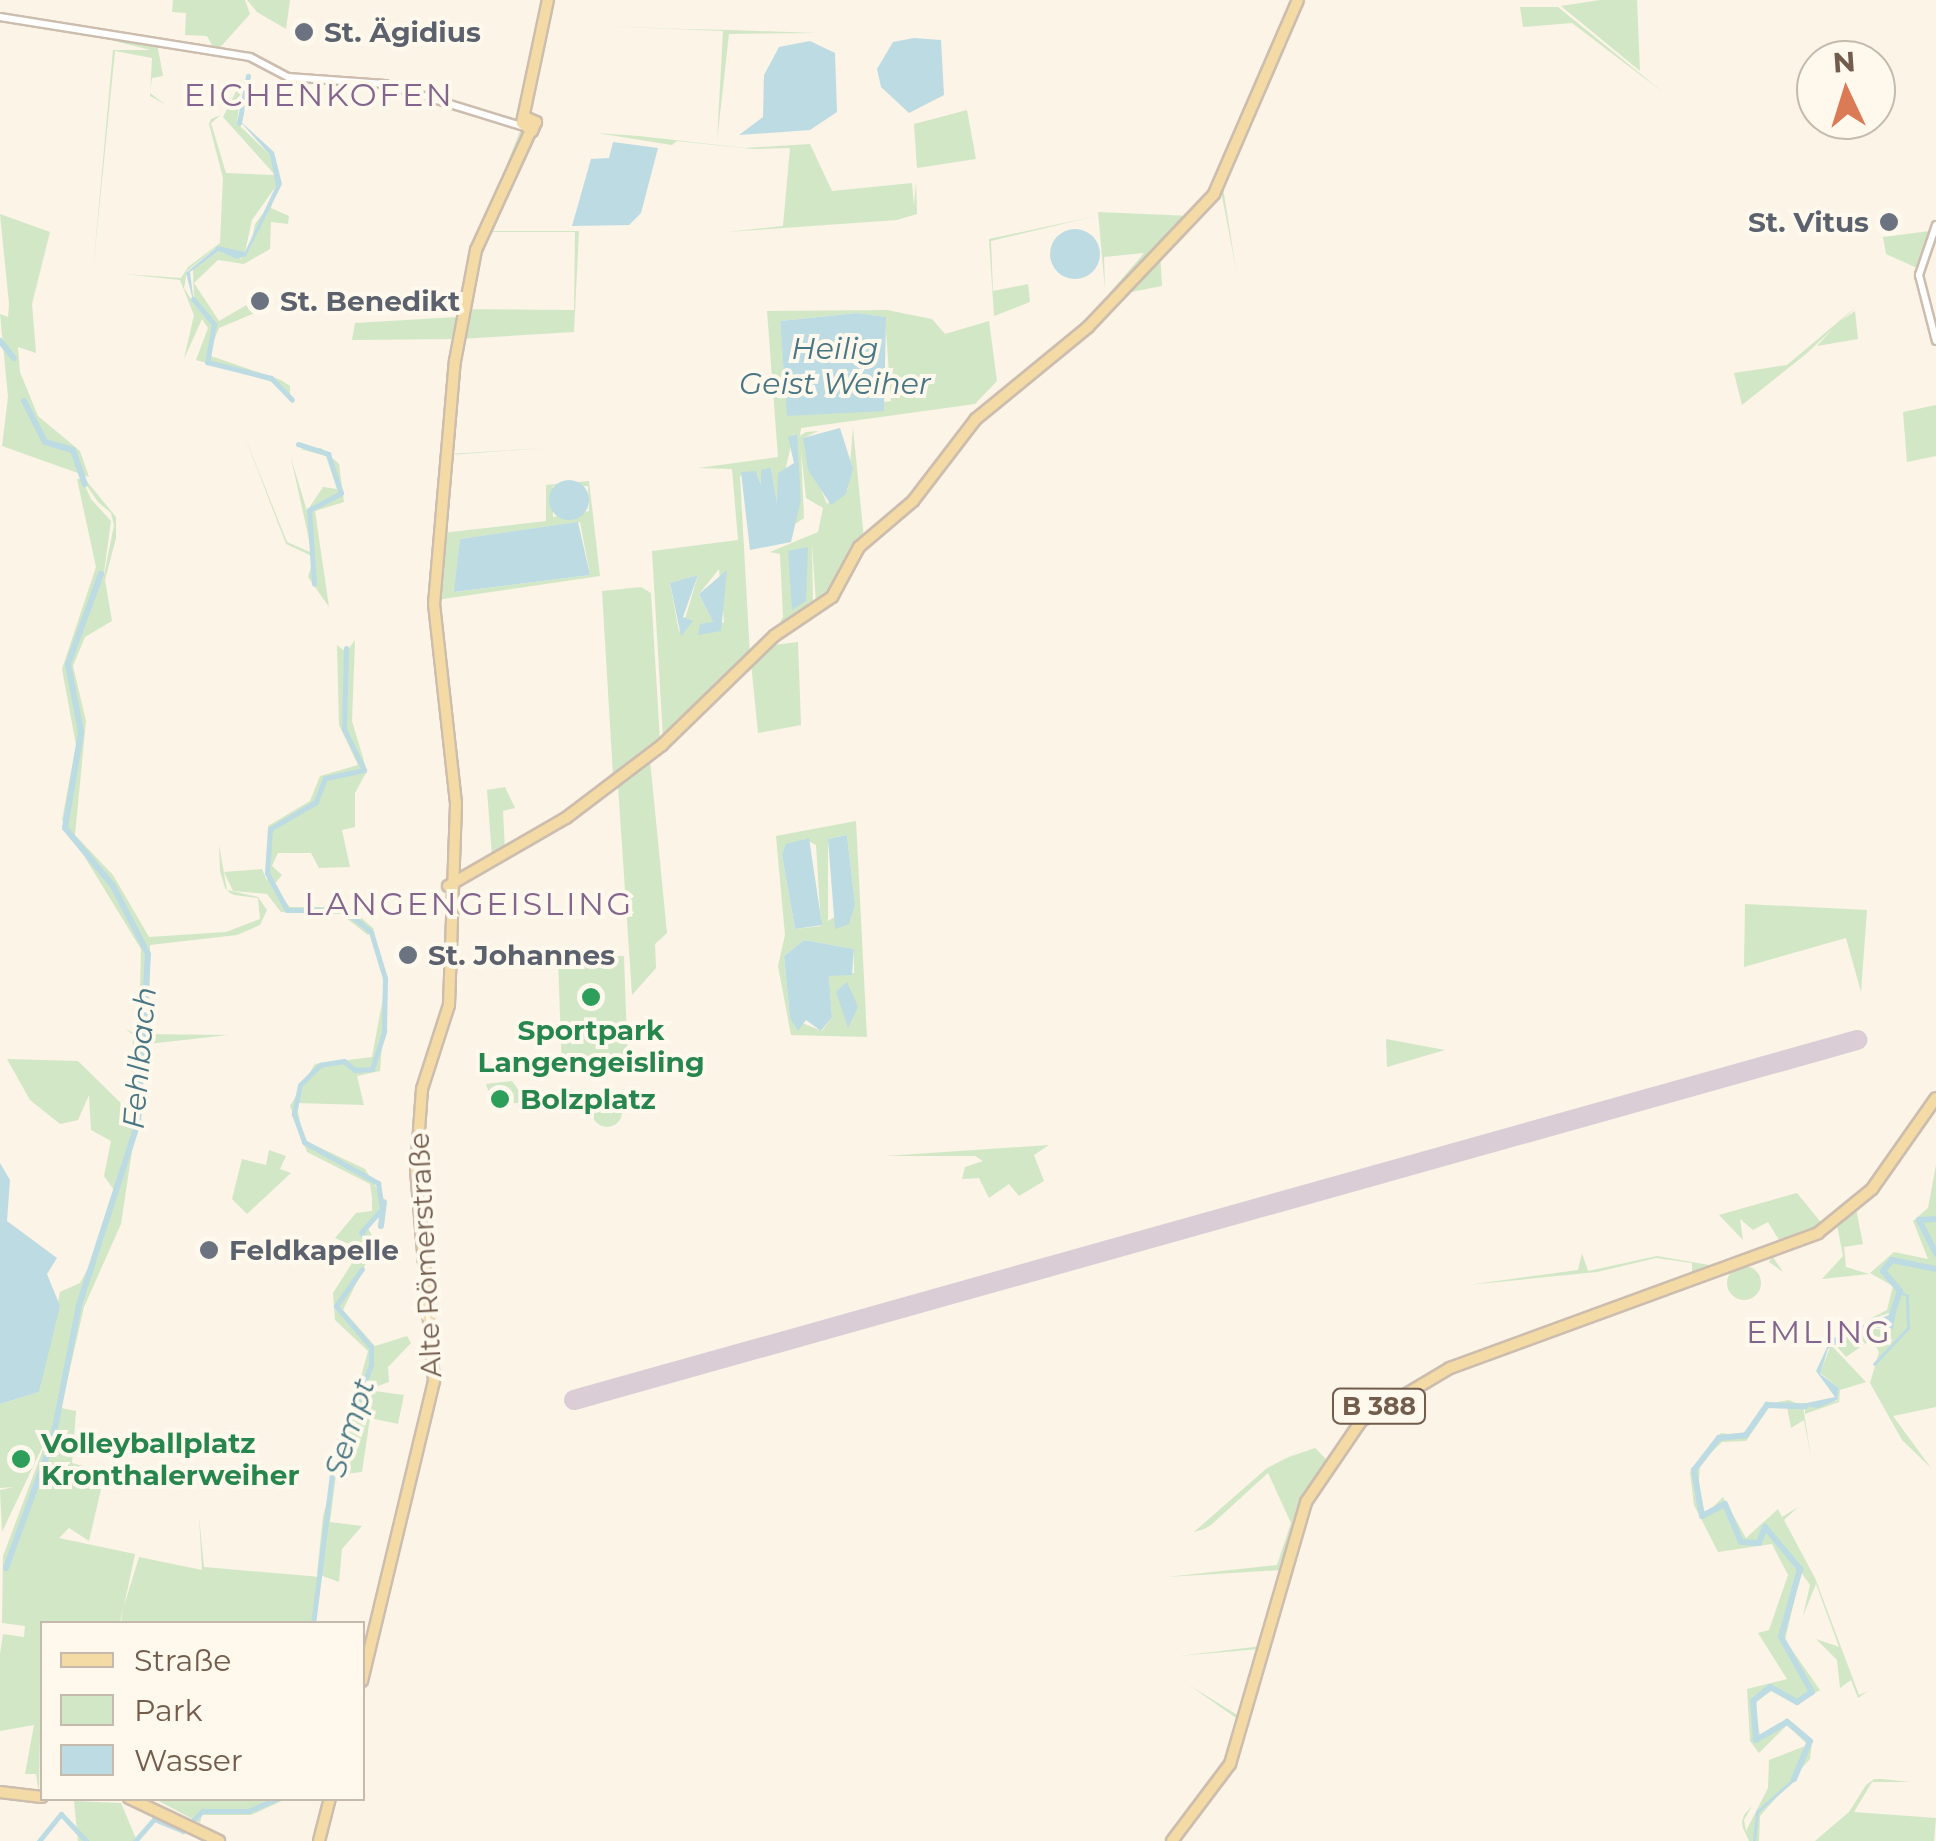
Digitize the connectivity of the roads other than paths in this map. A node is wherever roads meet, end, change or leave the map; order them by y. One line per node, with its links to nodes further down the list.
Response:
1 (548, 0): 4 (main road, Alte Römerstraße)
2 (1298, 0): 7 (main road)
3 (0, 17): 4 (street)
4 (527, 124): 7 (main road, Alte Römerstraße)
5 (1936, 224): 6 (street)
6 (1936, 342)
7 (448, 886): 9 (main road, Alte Römerstraße)
8 (1936, 1098): 14 (main road, B 388)
9 (365, 1669)
10 (0, 1792): 11 (main road)
11 (40, 1797)
12 (136, 1801): 15 (main road)
13 (329, 1801): 16 (main road)
14 (1175, 1838)
15 (220, 1841)
16 (319, 1841)

